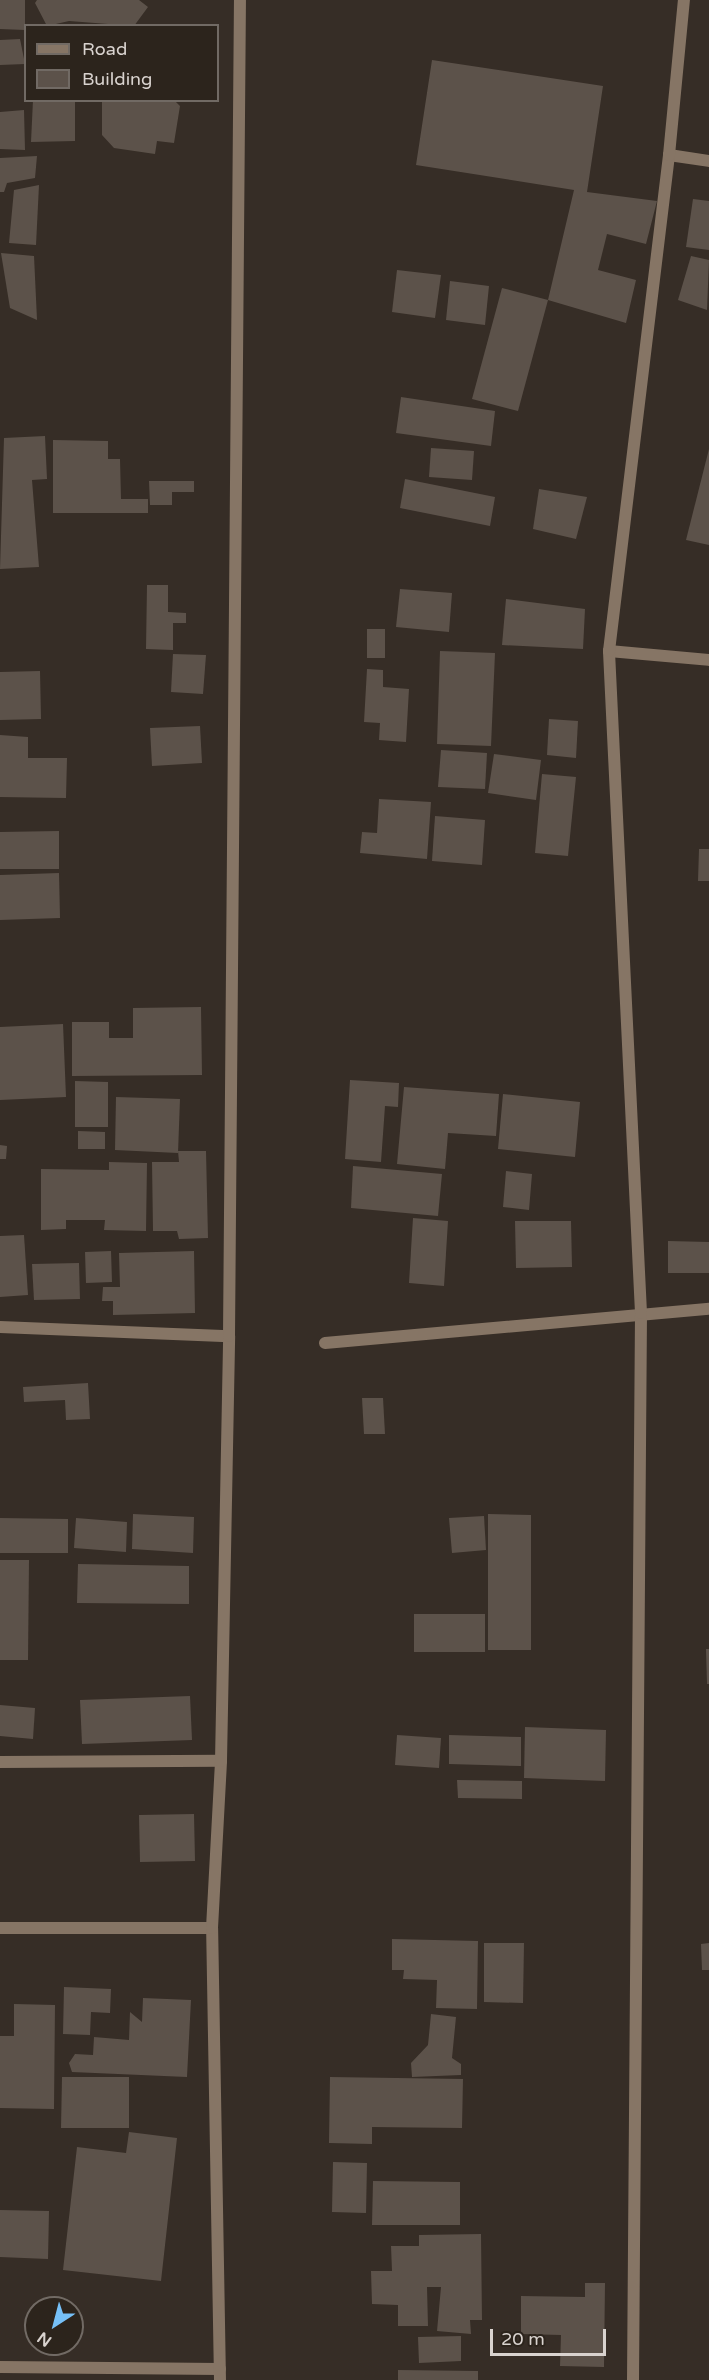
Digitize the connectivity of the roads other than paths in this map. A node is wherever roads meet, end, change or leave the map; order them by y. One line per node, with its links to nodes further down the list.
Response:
1 (240, 0): 10 (street)
2 (684, 0): 3 (street)
3 (669, 155): 4 (street); 5 (street)
4 (709, 161)
5 (609, 651): 6 (street); 8 (street)
6 (709, 660)
7 (709, 1309): 8 (street)
8 (641, 1313): 11 (street); 18 (street)
9 (0, 1327): 10 (street)
10 (229, 1336): 12 (street)
11 (325, 1344)
12 (221, 1761): 13 (street); 15 (street)
13 (0, 1762)
14 (0, 1928): 15 (street)
15 (212, 1928): 17 (street)
16 (0, 2367): 17 (street)
17 (220, 2375)
18 (633, 2380)

